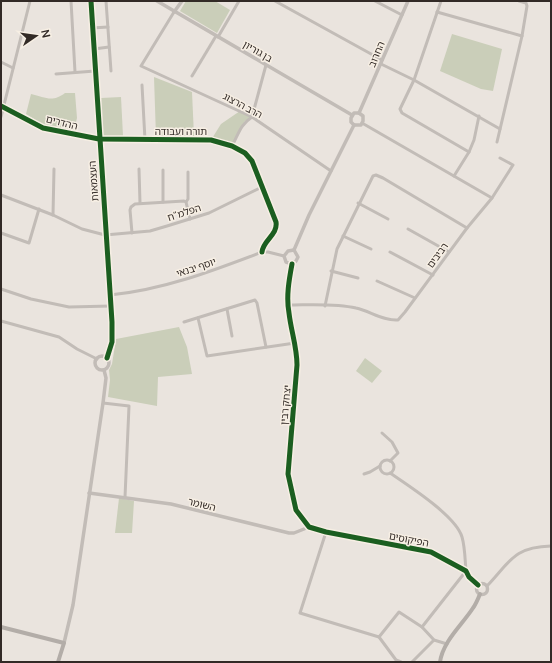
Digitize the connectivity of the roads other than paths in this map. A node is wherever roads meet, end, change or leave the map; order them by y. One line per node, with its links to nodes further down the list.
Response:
1 (30, 1): 25 (street)
2 (71, 1): 28 (street)
3 (91, 1): 17 (street, העצמאות)
4 (106, 1): 16 (street)
5 (157, 1): 13 (street, בן גוריון)
6 (182, 1): 13 (street)
7 (239, 1): 19 (street)
8 (275, 1): 23 (street)
9 (375, 1): 15 (street)
10 (408, 1): 15 (street, החרוב)
11 (441, 1): 14 (street)
12 (519, 1): 18 (street)
13 (174, 12): 19 (street, בן גוריון); 38 (street, הרב הרצוג)
14 (437, 12): 18 (street); 31 (street)
15 (402, 14): 23 (street, החרוב)
16 (108, 27): 17 (street); 20 (street)
17 (92, 28): 21 (street, העצמאות)
18 (522, 36): 41 (street)
19 (217, 37): 24 (street, בן גוריון); 30 (street)
20 (109, 47): 21 (street); 27 (street)
21 (94, 49): 26 (street, העצמאות)
22 (1, 62): 25 (street)
23 (382, 62): 31 (street); 34 (street, החרוב)
24 (266, 65): 35 (street, בן גוריון); 38 (street)
25 (13, 68): 33 (street)
26 (95, 71): 28 (street); 42 (street, העצמאות)
27 (111, 71)
28 (75, 72): 29 (street)
29 (56, 74)
30 (192, 76)
31 (414, 80): 36 (street); 46 (street)
32 (142, 85): 43 (street)
33 (2, 106): 37 (street); 42 (street, ההדרים)
34 (359, 113): 35 (street); 39 (street)
35 (352, 116): 40 (street)
36 (479, 116): 41 (street); 46 (street)
37 (1, 117)
38 (252, 117): 45 (street); 51 (street, הרב הרצוג)
39 (362, 123): 40 (street); 53 (street)
40 (354, 125): 51 (street)
41 (500, 129): 44 (street)
42 (99, 139): 43 (street, תורה ועבודה); 69 (street, העצמאות)
43 (145, 140): 45 (street, תורה ועבודה)
44 (497, 142)
45 (232, 146): 54 (street, תורה ועבודה)
46 (469, 152): 53 (street)
47 (500, 158): 56 (street, רביבים)
48 (54, 169): 62 (street)
49 (139, 169): 59 (street)
50 (163, 170): 57 (street)
51 (331, 171): 72 (street)
52 (188, 172): 58 (street)
53 (454, 176): 56 (street)
54 (262, 187): 63 (street, הפלמ"ח); 73 (street, תורה ועבודה)
55 (1, 195): 61 (street, הפלמ"ח)
56 (492, 198): 65 (street, רביבים)
57 (164, 202): 58 (street); 59 (street)
58 (186, 202): 63 (street)
59 (140, 204): 67 (street)
60 (358, 204): 64 (street); 65 (street); 70 (street)
61 (38, 209): 62 (street, הפלמ"ח); 68 (street)
62 (53, 214): 69 (street, הפלמ"ח)
63 (190, 219): 67 (street, הפלמ"ח)
64 (388, 219)
65 (467, 228): 75 (street, רביבים)
66 (408, 229): 75 (street)
67 (132, 233): 69 (street, הפלמ"ח)
68 (1, 234)
69 (105, 235): 83 (street, העצמאות)
70 (343, 236): 71 (street); 78 (street)
71 (371, 249)
72 (294, 250): 76 (street); 77 (street)
73 (262, 252): 76 (street); 83 (street, יוסף יבנאי)
74 (390, 252): 79 (street)
75 (449, 252): 79 (street, רביבים)
76 (284, 256): 77 (street)
77 (292, 264): 85 (street, יצחק רבין)
78 (332, 271): 80 (street); 87 (street)
79 (432, 275): 84 (street, רביבים)
80 (358, 278)
81 (377, 280): 84 (street)
82 (1, 290): 86 (street)
83 (110, 294): 86 (street, העצמאות)
84 (415, 298): 87 (street, רביבים)
85 (288, 305): 87 (street); 93 (street, יצחק רבין)
86 (110, 306): 95 (street, העצמאות)
87 (325, 306)
88 (227, 309): 89 (street); 92 (street); 94 (street)
89 (198, 318): 91 (street); 94 (street)
90 (1, 320): 96 (street)
91 (184, 322)
92 (232, 336)
93 (295, 343): 94 (street); 106 (street, יצחק רבין)
94 (266, 347)
95 (107, 358): 96 (street); 97 (street)
96 (97, 359): 97 (street)
97 (104, 370): 98 (street)
98 (103, 403): 104 (street); 105 (street)
99 (382, 433): 100 (street)
100 (390, 461): 101 (street); 102 (street)
101 (380, 466): 102 (street); 103 (street)
102 (390, 473): 109 (street)
103 (364, 474)
104 (89, 493): 105 (street, השומר); 117 (street)
105 (125, 497): 106 (street, השומר)
106 (309, 527): 107 (street)
107 (326, 532): 109 (street, הפיקוסים); 115 (street)
108 (551, 546): 111 (street)
109 (466, 571): 110 (street, הפיקוסים); 114 (street)
110 (478, 585): 111 (street); 112 (street)
111 (487, 586): 112 (street)
112 (480, 594): 118 (main road)
113 (1, 627): 117 (main road)
114 (422, 627): 115 (street); 116 (street)
115 (378, 637): 120 (street)
116 (434, 640): 118 (street); 121 (street)
117 (64, 643): 119 (main road)
118 (447, 644): 122 (main road)
119 (58, 662)
120 (401, 662)
121 (412, 662)
122 (440, 662)

